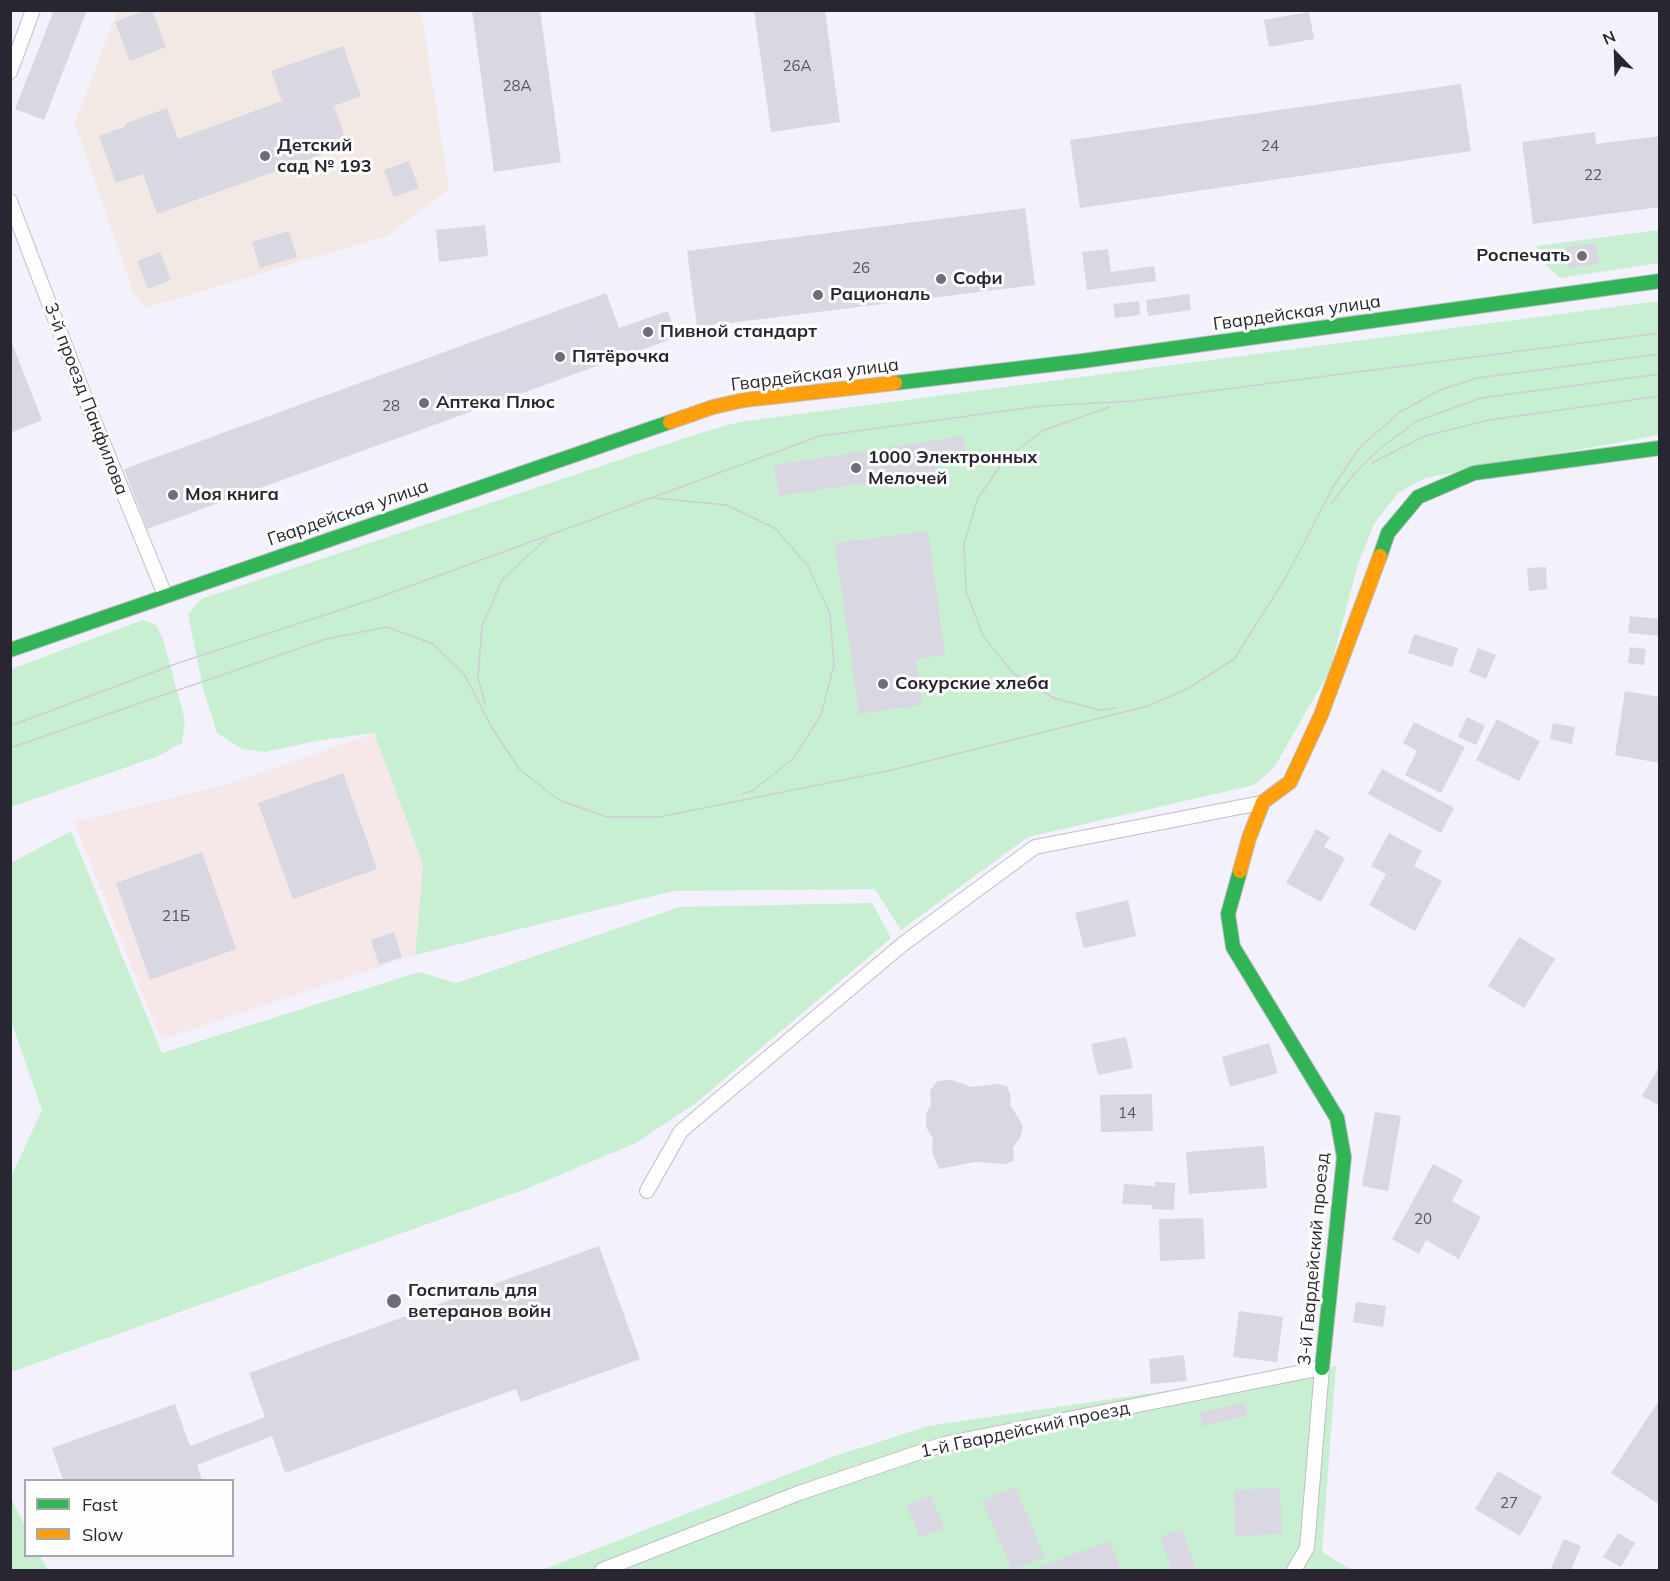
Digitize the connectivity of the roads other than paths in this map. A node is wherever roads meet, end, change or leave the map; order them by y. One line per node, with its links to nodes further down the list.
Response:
1 (33, 10): 2 (lane)
2 (10, 72)
3 (10, 201): 6 (lane, 3-й проезд Панфилова)
4 (1659, 281): 6 (street, Гвардейская улица)
5 (1659, 448): 8 (street)
6 (165, 595): 7 (street, Гвардейская улица)
7 (10, 650)
8 (1263, 802): 9 (lane); 10 (street, 3-й Гвардейский проезд)
9 (646, 1191)
10 (1322, 1368): 11 (lane, 1-й Гвардейский проезд); 12 (lane, 3-й Гвардейский проезд)
11 (602, 1570)
12 (1294, 1570)

